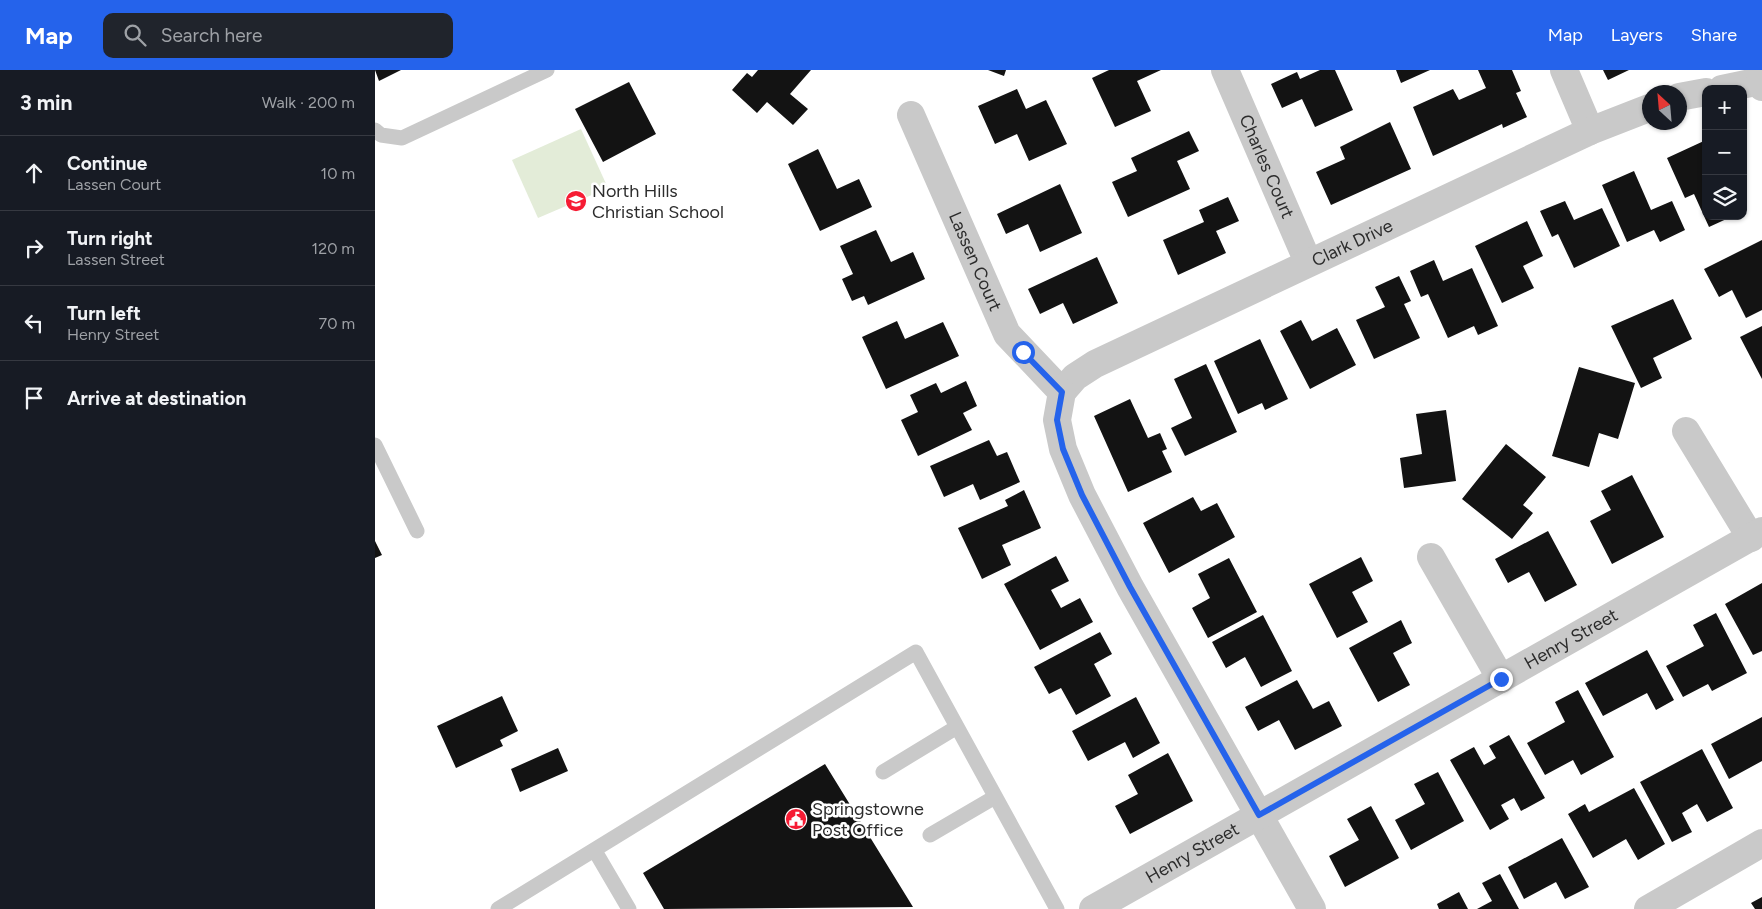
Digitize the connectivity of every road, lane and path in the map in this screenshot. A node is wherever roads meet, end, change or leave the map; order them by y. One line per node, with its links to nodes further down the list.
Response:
1 (547, 70): 10 (lane)
2 (1225, 70): 12 (street, Charles Court)
3 (1564, 70): 11 (street)
4 (1761, 79): 5 (street)
5 (1738, 85)
6 (1702, 93): 7 (street)
7 (1687, 96)
8 (1642, 111): 11 (street, Clark Drive)
9 (911, 115): 13 (street, Lassen Court)
10 (375, 130)
11 (1590, 131): 12 (street, Clark Drive)
12 (1308, 262): 13 (street, Clark Drive)
13 (1062, 392): 23 (street)
14 (1686, 431): 17 (street)
15 (375, 445): 16 (lane)
16 (417, 530)
17 (1756, 534): 19 (street, Henry Street)
18 (1431, 557): 19 (street)
19 (1501, 679): 23 (street, Henry Street)
20 (957, 727): 21 (lane); 22 (lane); 26 (lane)
21 (883, 772)
22 (995, 796): 24 (lane); 29 (lane)
23 (1259, 815): 30 (street, Henry Street); 31 (street)
24 (930, 834)
25 (1762, 844): 32 (street)
26 (595, 851): 27 (lane); 28 (lane)
27 (498, 909)
28 (629, 909)
29 (1057, 909)
30 (1093, 909)
31 (1312, 909)
32 (1648, 909)

